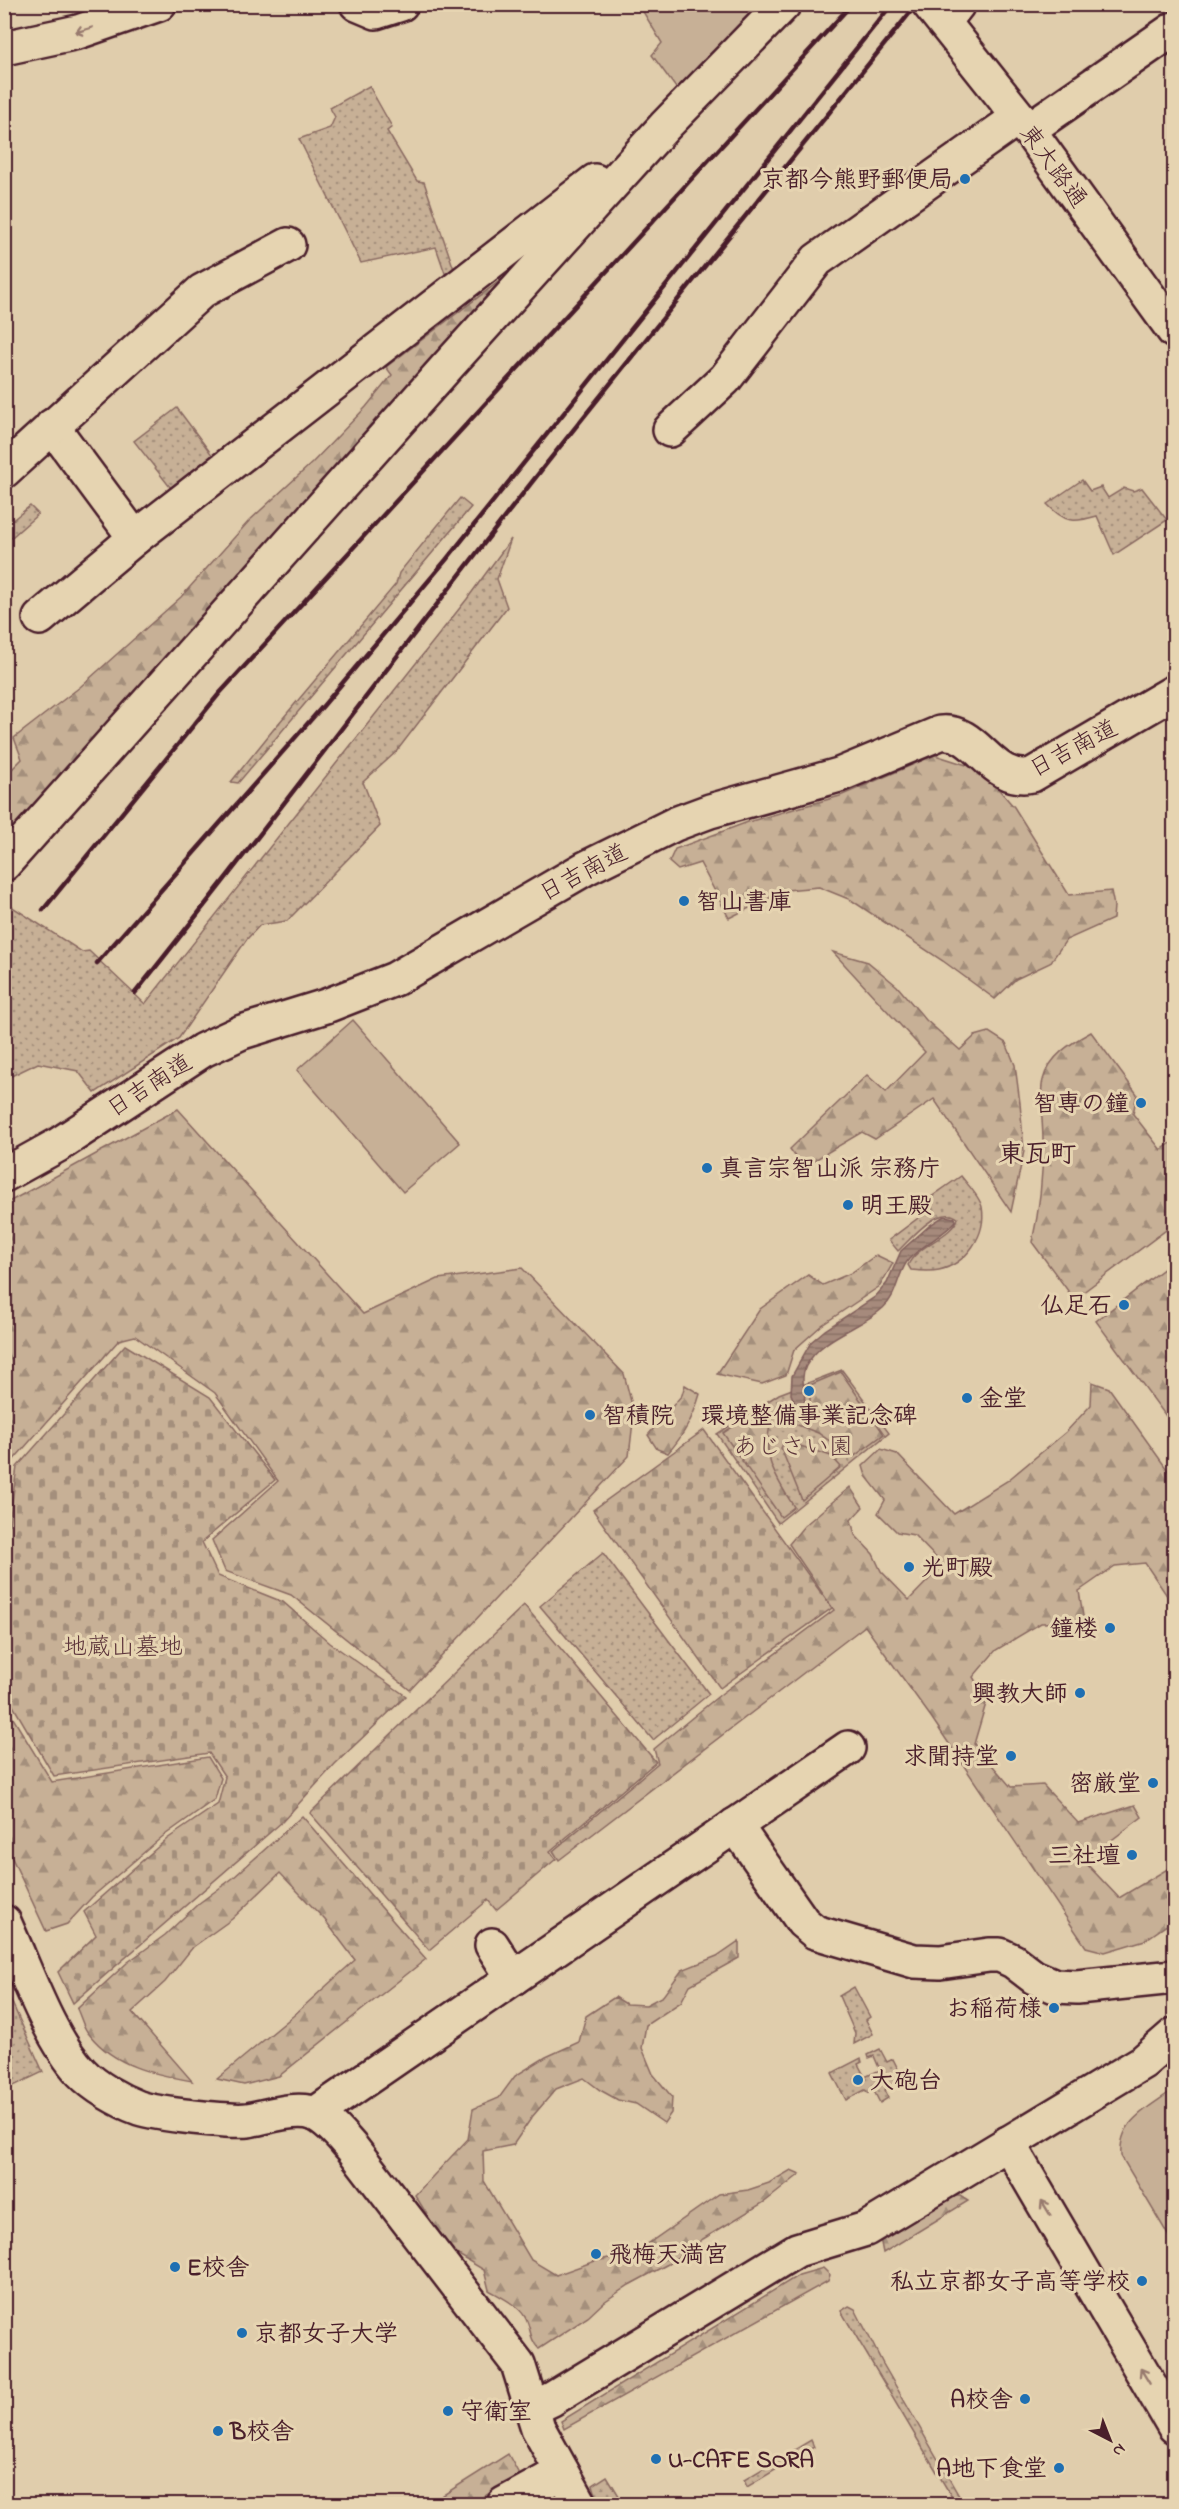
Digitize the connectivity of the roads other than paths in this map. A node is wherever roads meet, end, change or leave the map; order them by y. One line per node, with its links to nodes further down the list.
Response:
1 (159, 4): 7 (street, one-way to 7)
2 (357, 4): 3 (street)
3 (401, 4)
4 (784, 4): 9 (street)
5 (941, 10): 8 (street, 東大路通)
6 (1174, 29): 8 (street)
7 (4, 48)
8 (1024, 124): 11 (street, 東大路通); 13 (street)
9 (665, 126): 15 (street); 18 (street)
10 (288, 245): 12 (street)
11 (1174, 331)
12 (52, 426): 14 (street); 15 (street)
13 (670, 430)
14 (4, 471)
15 (135, 538): 16 (street)
16 (40, 618)
17 (1174, 692): 19 (street, 日吉南道)
18 (4, 864)
19 (4, 1175)
20 (848, 1748): 21 (street)
21 (735, 1825): 24 (street); 25 (street)
22 (5, 1924): 27 (street)
23 (492, 1945): 25 (street)
24 (1174, 1977)
25 (513, 1978): 27 (street)
26 (1174, 2035): 28 (street)
27 (315, 2114): 29 (street)
28 (1008, 2143): 29 (street); 30 (street, one-way to 28)
29 (531, 2409): 31 (street)
30 (1174, 2426)
31 (562, 2472): 32 (street); 33 (street)
32 (504, 2505)
33 (580, 2505)

